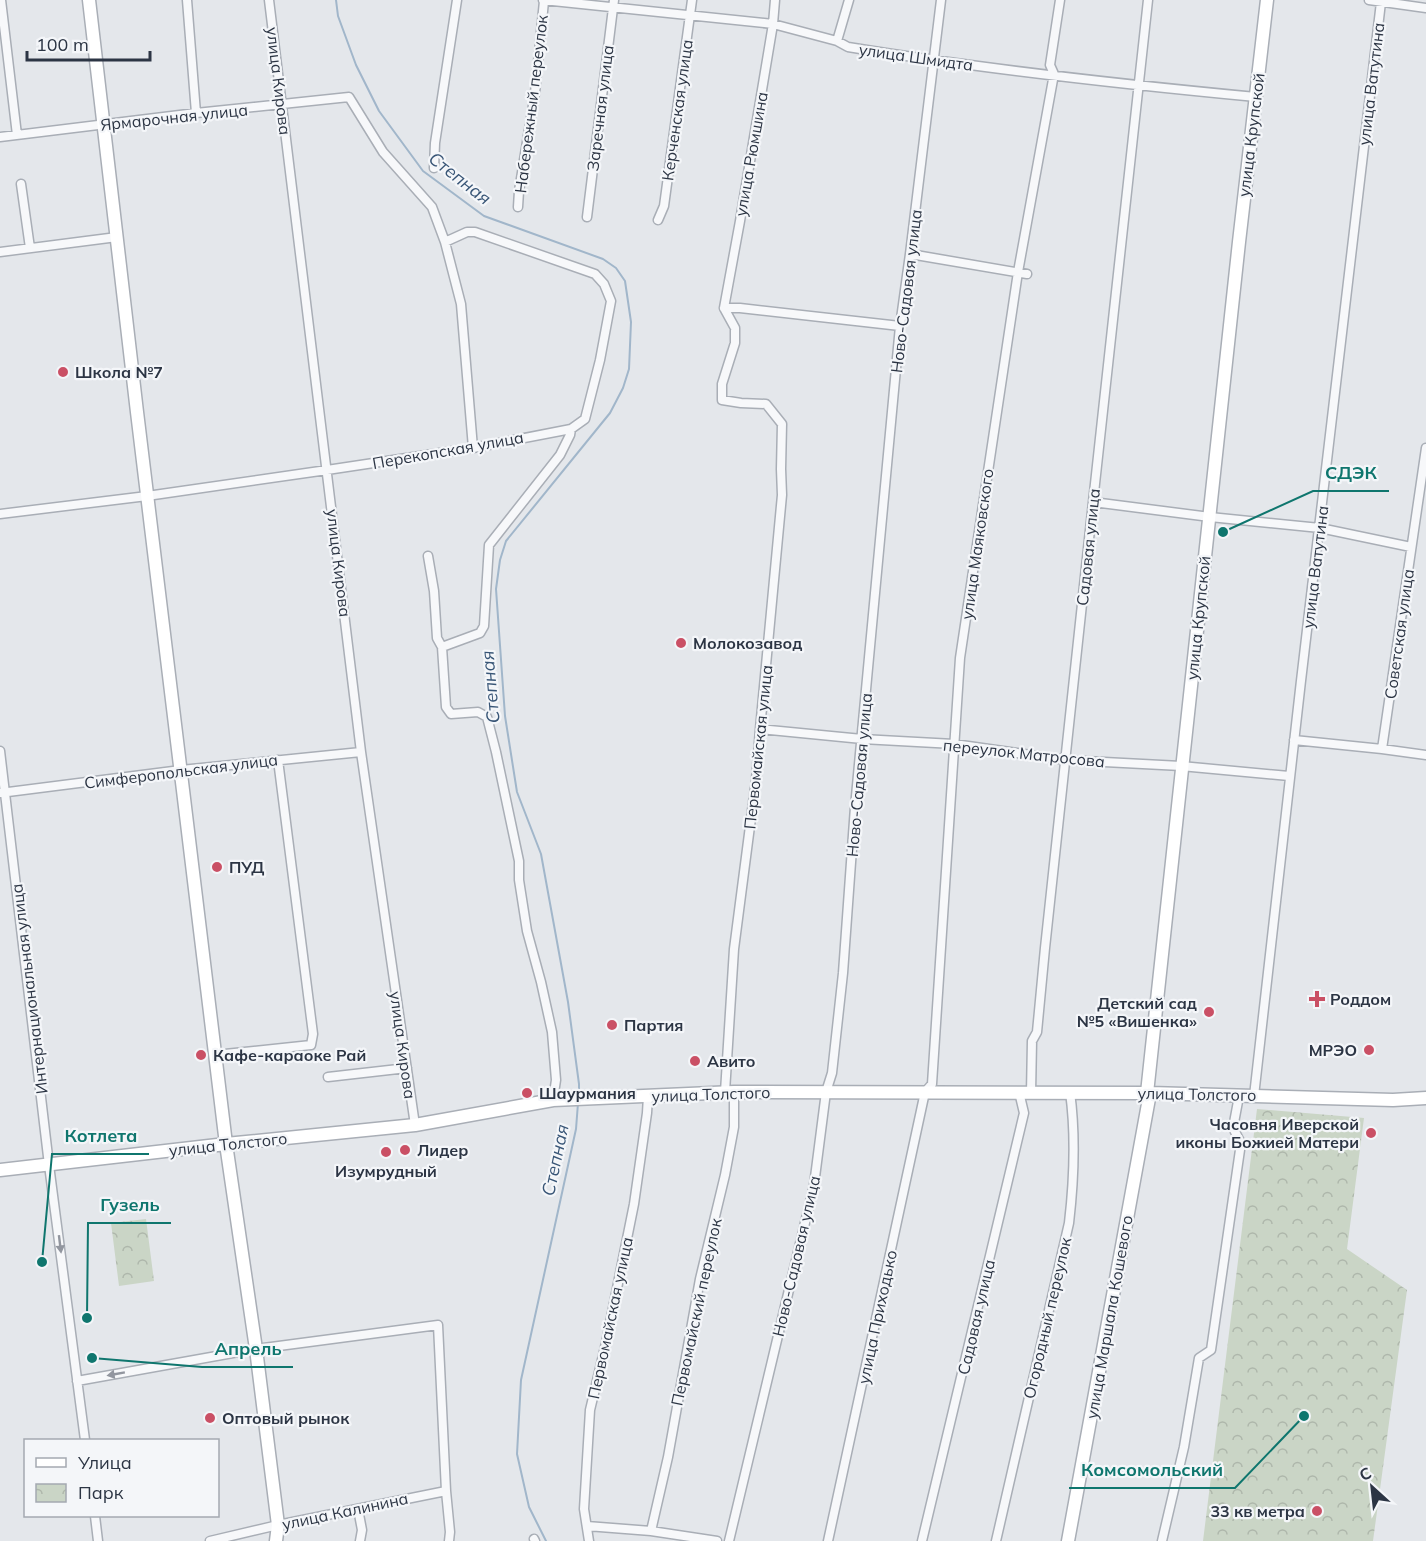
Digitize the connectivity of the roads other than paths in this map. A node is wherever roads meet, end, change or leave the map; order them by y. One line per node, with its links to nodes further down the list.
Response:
1 (1, 0): 28 (street)
2 (89, 0): 27 (main road)
3 (187, 0): 26 (street)
4 (269, 0): 25 (street, улица Кирова)
5 (457, 0): 30 (street)
6 (544, 0): 16 (street, улица Шмидта); 32 (street, Набережный переулок)
7 (692, 0): 18 (street, Керченская улица)
8 (775, 0): 19 (street, улица Рюмшина)
9 (849, 0): 20 (street)
10 (941, 0): 21 (street, Ново-Садовая улица)
11 (1060, 0): 22 (street, улица Маяковского)
12 (1148, 0): 23 (street, Садовая улица)
13 (1267, 0): 24 (main road, улица Крупской)
14 (1369, 0): 15 (street)
15 (1381, 2): 17 (street); 52 (street, улица Ватутина)
16 (614, 4): 18 (street, улица Шмидта); 33 (street, Заречная улица)
17 (1426, 8)
18 (690, 15): 19 (street, улица Шмидта); 34 (street, Керченская улица)
19 (773, 24): 20 (street, улица Шмидта); 42 (street, улица Рюмшина)
20 (837, 41): 21 (street, улица Шмидта)
21 (934, 61): 22 (street, улица Шмидта); 39 (street, Ново-Садовая улица)
22 (1054, 74): 23 (street, улица Шмидта); 40 (street, улица Маяковского)
23 (1139, 86): 24 (street, улица Шмидта); 49 (street, Садовая улица)
24 (1256, 97): 51 (main road, улица Крупской)
25 (281, 105): 26 (street, Ярмарочная улица); 36 (street, Ярмарочная улица); 47 (street, улица Кирова)
26 (196, 114): 27 (street, Ярмарочная улица)
27 (104, 124): 28 (street, Ярмарочная улица); 35 (main road)
28 (18, 135): 29 (street, Ярмарочная улица)
29 (0, 137)
30 (434, 168)
31 (21, 184): 37 (street)
32 (518, 207)
33 (587, 217)
34 (658, 219)
35 (117, 237): 37 (street); 48 (main road)
36 (445, 242): 44 (street); 45 (street)
37 (30, 248): 38 (street)
38 (0, 252)
39 (910, 254): 40 (street); 43 (street, Ново-Садовая улица)
40 (1018, 272): 41 (street); 59 (street, улица Маяковского)
41 (1027, 274)
42 (724, 308): 43 (street); 56 (street, Первомайская улица)
43 (900, 326): 57 (street, Ново-Садовая улица)
44 (571, 429): 45 (street, Перекопская улица); 55 (street)
45 (473, 448): 47 (street, Перекопская улица)
46 (1426, 448): 53 (street, Советская улица)
47 (327, 470): 48 (street, Перекопская улица); 62 (street, улица Кирова)
48 (147, 496): 50 (street, Перекопская улица); 67 (main road)
49 (1093, 502): 51 (street); 65 (street, Садовая улица)
50 (0, 514)
51 (1210, 517): 52 (street); 66 (main road, улица Крупской)
52 (1320, 528): 53 (street); 58 (street, улица Ватутина)
53 (1411, 547): 60 (street, Советская улица)
54 (428, 556): 55 (street)
55 (442, 648): 83 (street)
56 (760, 729): 57 (street, переулок Матросова); 73 (street, Первомайская улица)
57 (862, 740): 59 (street, переулок Матросова); 74 (street, Ново-Садовая улица)
58 (1294, 740): 60 (street); 68 (street, улица Ватутина)
59 (954, 744): 65 (street, переулок Матросова); 75 (street, улица Маяковского)
60 (1382, 749): 63 (street)
61 (0, 751): 69 (street, Интернациональная улица)
62 (362, 752): 64 (street, Симферопольская улица); 71 (street, улица Кирова)
63 (1426, 755)
64 (278, 760): 67 (street, Симферопольская улица); 70 (street)
65 (1066, 760): 66 (street, переулок Матросова); 77 (street, Садовая улица)
66 (1181, 766): 68 (street, переулок Матросова); 78 (main road, улица Крупской)
67 (181, 770): 69 (street, Симферопольская улица); 70 (main road)
68 (1289, 776): 81 (street, улица Ватутина)
69 (3, 793): 86 (street, Интернациональная улица)
70 (215, 1055): 85 (main road)
71 (407, 1068): 72 (street); 84 (street, улица Кирова)
72 (328, 1077)
73 (730, 1092): 74 (main road, улица Толстого); 79 (main road, улица Толстого); 96 (street, Первомайский переулок)
74 (826, 1092): 75 (main road, улица Толстого); 104 (street, Ново-Садовая улица)
75 (925, 1092): 77 (main road, улица Толстого); 105 (street, улица Приходько)
76 (1070, 1092): 77 (main road, улица Толстого); 78 (main road, улица Толстого); 107 (street, Огородный переулок)
77 (1025, 1093): 106 (street, Садовая улица)
78 (1148, 1093): 80 (main road, улица Толстого); 108 (main road, улица Маршала Кошевого)
79 (648, 1096): 83 (main road, улица Толстого); 95 (street, Первомайская улица)
80 (1239, 1096): 81 (main road, улица Толстого); 109 (street)
81 (1254, 1096): 82 (main road, улица Толстого)
82 (1426, 1098)
83 (557, 1100): 84 (main road, улица Толстого)
84 (415, 1125): 85 (main road, улица Толстого)
85 (226, 1144): 86 (main road, улица Толстого); 88 (main road)
86 (50, 1165): 87 (main road, улица Толстого); 89 (street, Интернациональная улица, one-way to 89)
87 (0, 1170)
88 (256, 1349): 89 (street, one-way to 89); 91 (street); 94 (main road)
89 (77, 1382): 90 (street, Интернациональная улица)
90 (85, 1439)
91 (446, 1491): 92 (street, улица Калинина); 101 (street)
92 (358, 1509): 94 (street, улица Калинина); 100 (street)
93 (95, 1517): 97 (street)
94 (278, 1525): 98 (street, улица Калинина); 99 (main road)
95 (586, 1526): 96 (street); 102 (street, Первомайская улица)
96 (651, 1531): 103 (street)
97 (98, 1541)
98 (210, 1541)
99 (276, 1541)
100 (360, 1541)
101 (449, 1541)
102 (589, 1541)
103 (717, 1541)
104 (729, 1541)
105 (828, 1541)
106 (922, 1541)
107 (996, 1541)
108 (1068, 1541)
109 (1162, 1541)

